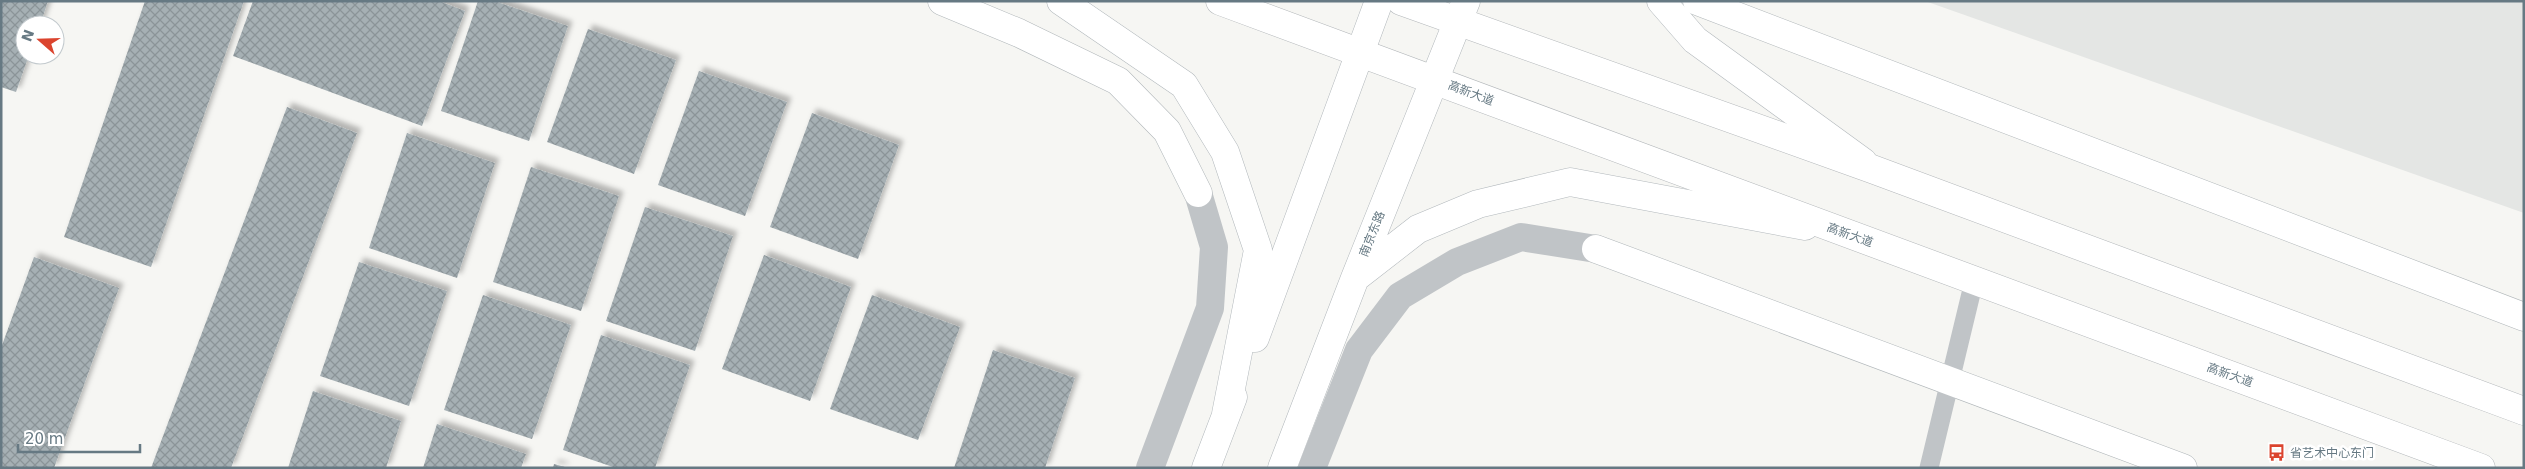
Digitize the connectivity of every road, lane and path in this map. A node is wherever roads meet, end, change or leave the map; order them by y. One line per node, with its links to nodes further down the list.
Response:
1 (942, 1): 12 (main road)
2 (1061, 1): 20 (main road)
3 (1220, 1): 9 (main road, 高新大道)
4 (1379, 1): 9 (main road)
5 (1401, 1): 8 (main road)
6 (1660, 1): 11 (main road)
7 (1698, 1): 17 (main road)
8 (1462, 11): 10 (main road, 南京东路); 11 (main road)
9 (1360, 52): 10 (main road, 高新大道); 20 (main road)
10 (1434, 79): 13 (main road, 高新大道); 15 (main road, 南京东路)
11 (1872, 169): 19 (main road)
12 (1198, 192): 21 (street)
13 (1846, 234): 15 (main road); 16 (main road, 高新大道)
14 (1596, 249): 18 (main road); 24 (street)
15 (1355, 278): 23 (main road, 南京东路)
16 (1974, 281): 18 (lane); 27 (main road, 高新大道)
17 (2524, 317)
18 (1950, 381): 25 (lane); 26 (main road)
19 (2524, 411)
20 (1226, 414): 22 (main road)
21 (1150, 468)
22 (1206, 468)
23 (1282, 468)
24 (1312, 468)
25 (1929, 468)
26 (2183, 468)
27 (2481, 468)

